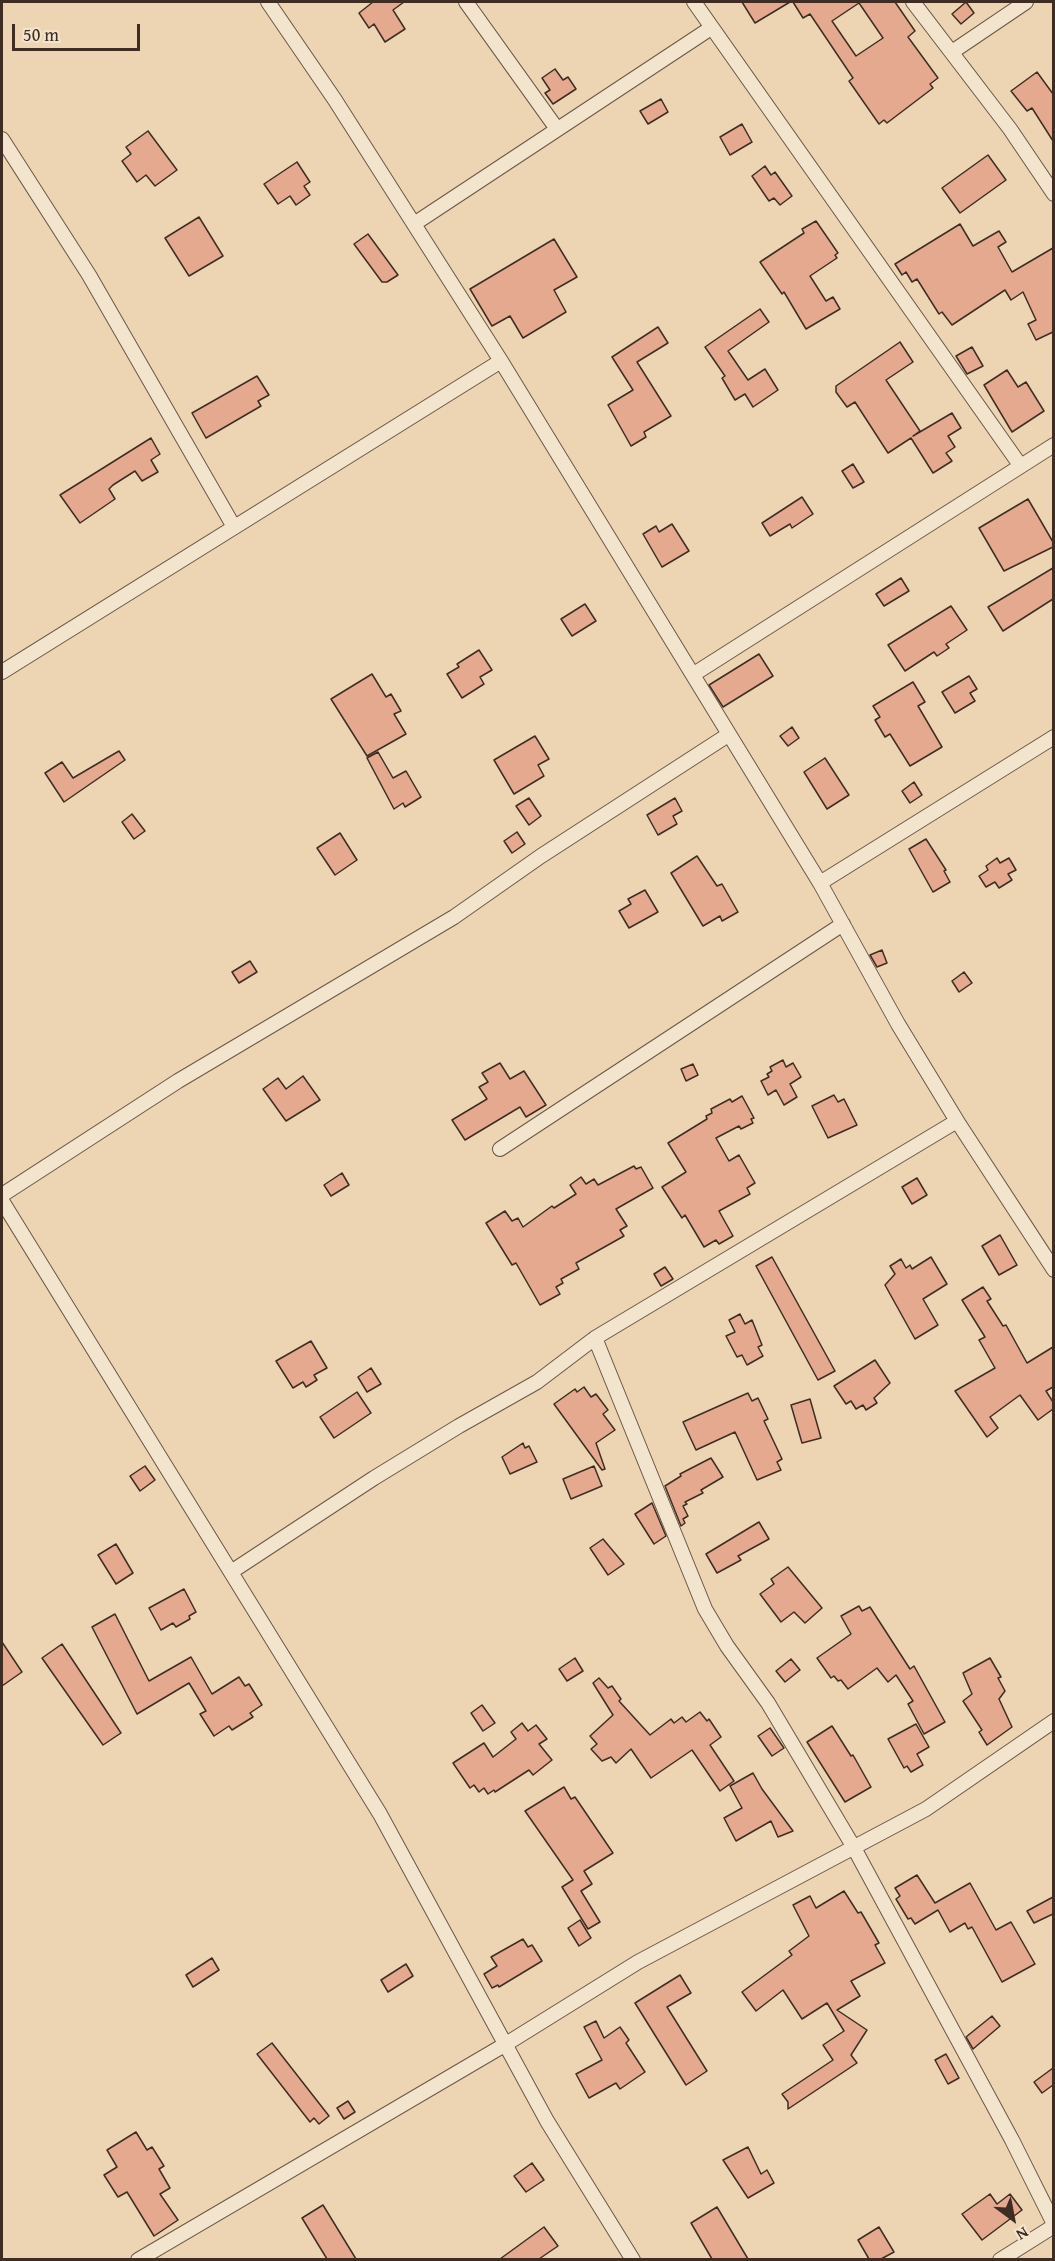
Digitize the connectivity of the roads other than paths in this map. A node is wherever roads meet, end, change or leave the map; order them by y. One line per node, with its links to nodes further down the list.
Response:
1 (268, 2): 11 (street)
2 (466, 2): 8 (street)
3 (694, 2): 6 (street)
4 (914, 2): 7 (street)
5 (1026, 2): 7 (street)
6 (711, 28): 8 (street); 14 (street)
7 (952, 52): 10 (street)
8 (557, 129): 11 (street)
9 (2, 140): 15 (street)
10 (1053, 194)
11 (414, 224): 12 (street)
12 (501, 361): 15 (street); 17 (street)
13 (1053, 445): 14 (street)
14 (1020, 465): 17 (street)
15 (234, 527): 16 (street)
16 (2, 672)
17 (694, 674): 18 (street)
18 (728, 735): 20 (street); 24 (street)
19 (1053, 737): 20 (street)
20 (820, 883): 21 (street)
21 (843, 924): 22 (street); 23 (street)
22 (957, 1121): 26 (street); 27 (street)
23 (500, 1149)
24 (2, 1195)
25 (2, 1201): 28 (street)
26 (1053, 1270)
27 (595, 1338): 28 (street); 30 (street)
28 (231, 1572): 31 (street)
29 (1053, 1721): 30 (street)
30 (853, 1846): 31 (street); 32 (street)
31 (506, 2044): 33 (street); 34 (street)
32 (1053, 2225): 35 (street)
33 (138, 2259)
34 (633, 2259)
35 (1000, 2259)

